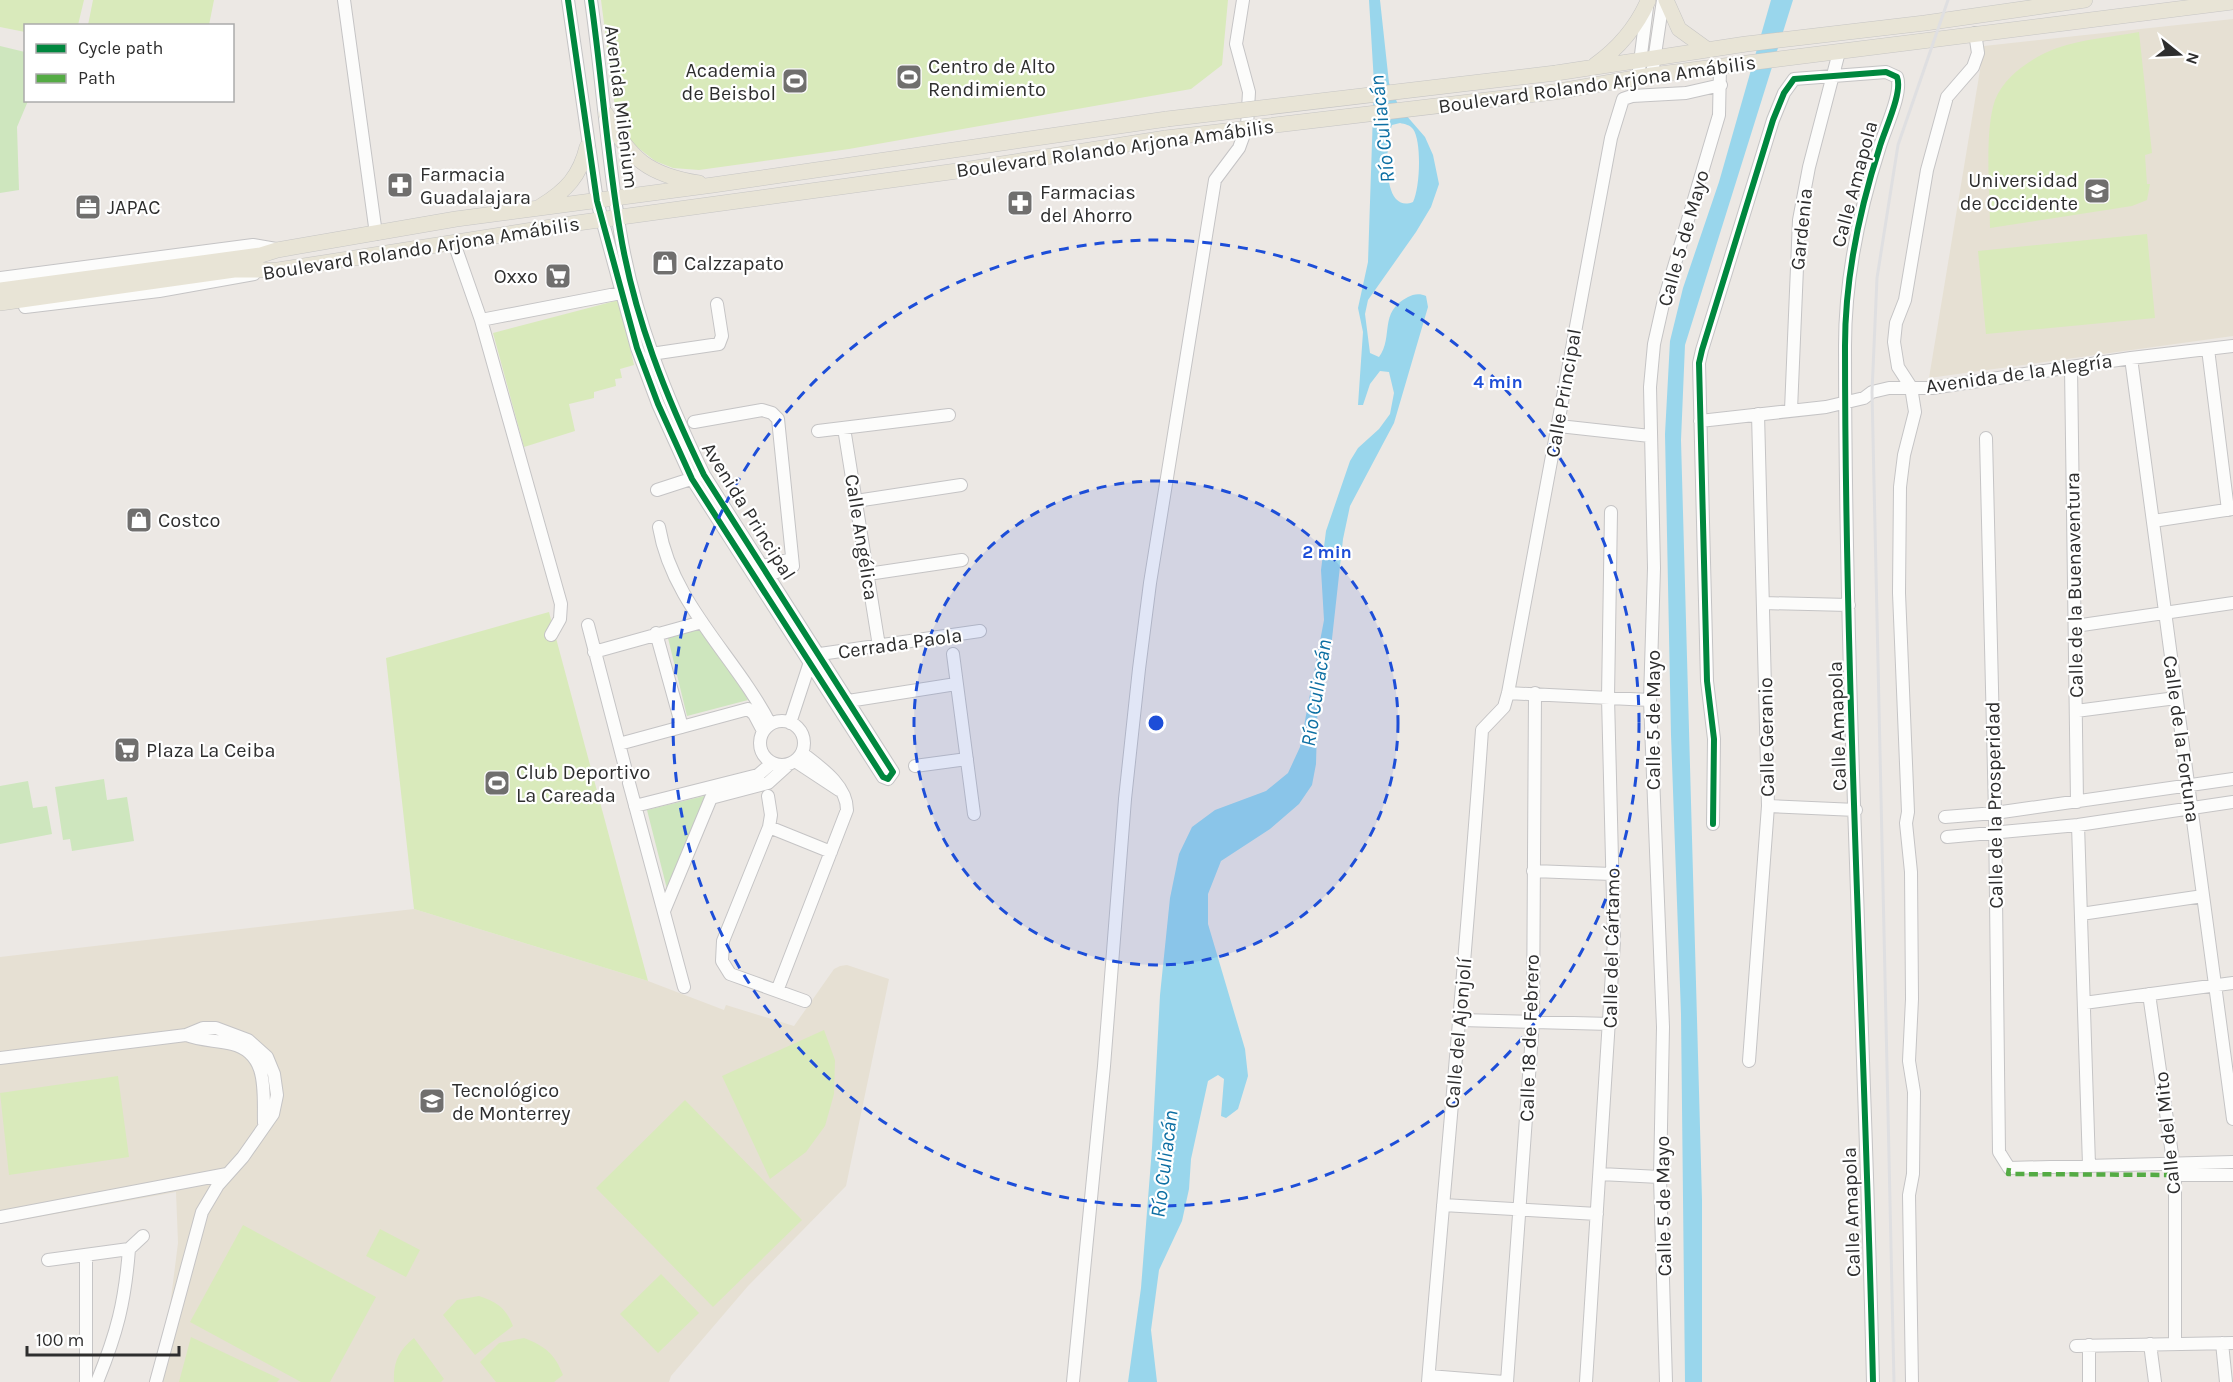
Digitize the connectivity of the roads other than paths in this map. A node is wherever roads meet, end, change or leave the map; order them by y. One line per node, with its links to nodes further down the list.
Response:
1 (344, 0): 25 (street)
2 (568, 0): 19 (street, Avenida Milenium)
3 (591, 0): 18 (street, Avenida Milenium)
4 (1243, 0): 160 (street)
5 (1656, 0): 10 (main road); 12 (street); 14 (main road)
6 (2085, 0): 8 (main road, Boulevard Rolando Arjona Amábilis)
7 (2233, 2): 9 (main road, Boulevard Rolando Arjona Amábilis)
8 (1994, 6): 10 (main road, Boulevard Rolando Arjona Amábilis)
9 (1976, 33): 11 (main road, Boulevard Rolando Arjona Amábilis); 43 (street)
10 (1708, 50): 12 (main road, Boulevard Rolando Arjona Amábilis)
11 (1839, 51): 13 (main road, Boulevard Rolando Arjona Amábilis); 16 (street, Gardenia)
12 (1647, 57): 14 (main road, Boulevard Rolando Arjona Amábilis); 15 (street)
13 (1720, 67): 15 (main road, Boulevard Rolando Arjona Amábilis); 17 (street, Calle 5 de Mayo)
14 (1591, 68): 20 (main road, Boulevard Rolando Arjona Amábilis, bridge)
15 (1645, 77): 24 (main road, Boulevard Rolando Arjona Amábilis, bridge)
16 (1834, 77): 44 (street, Calle Amapola); 45 (street, Gardenia); 48 (street)
17 (1721, 85): 50 (street, Calle Principal); 53 (street, Calle 5 de Mayo)
18 (606, 114): 20 (main road); 21 (street, Avenida Milenium)
19 (587, 147): 22 (street, Avenida Milenium); 23 (main road)
20 (713, 185): 21 (main road, Boulevard Rolando Arjona Amábilis)
21 (616, 199): 22 (main road, Boulevard Rolando Arjona Amábilis); 24 (street, Avenida Milenium)
22 (597, 201): 23 (main road, Boulevard Rolando Arjona Amábilis); 24 (street, Avenida Milenium)
23 (536, 208): 25 (main road, Boulevard Rolando Arjona Amábilis)
24 (611, 219): 26 (main road, Boulevard Rolando Arjona Amábilis); 33 (street, Avenida Principal); 40 (street, Avenida Principal)
25 (376, 234): 27 (main road, Boulevard Rolando Arjona Amábilis)
26 (454, 243): 29 (main road, Boulevard Rolando Arjona Amábilis); 37 (street)
27 (277, 250): 28 (main road); 30 (street, Boulevard Rolando Arjona Amábilis)
28 (235, 264): 29 (main road); 32 (main road, Boulevard Rolando Arjona Amábilis)
29 (278, 270): 36 (street, Boulevard Rolando Arjona Amábilis)
30 (0, 278)
31 (0, 290): 32 (main road)
32 (49, 291): 34 (main road)
33 (621, 293): 37 (street); 55 (street, Avenida Principal)
34 (0, 303)
35 (717, 304): 40 (street)
36 (0, 309)
37 (481, 320): 75 (street)
38 (2233, 346): 39 (street, Avenida de la Alegría)
39 (2208, 349): 41 (street, Avenida de la Alegría); 59 (street)
40 (651, 354): 55 (street, Avenida Principal)
41 (2131, 358): 42 (street, Avenida de la Alegría); 61 (street, Calle de la Fortuna)
42 (2071, 367): 43 (street, Avenida de la Alegría); 72 (street, Calle de la Buenaventura)
43 (1911, 387): 44 (street, Avenida de la Alegría); 165 (street)
44 (1847, 403): 45 (street, Avenida de la Alegría); 68 (street, Calle Amapola)
45 (1791, 410): 46 (street, Avenida de la Alegría)
46 (1758, 414): 48 (street, Avenida de la Alegría); 66 (street, Calle Geranio)
47 (949, 415): 51 (street)
48 (1700, 421): 113 (street)
49 (694, 422): 64 (street)
50 (1559, 426): 53 (street); 81 (street, Calle Principal)
51 (844, 428): 52 (street); 58 (street, Calle Angélica)
52 (818, 431)
53 (1650, 436): 85 (street, Calle 5 de Mayo)
54 (1986, 438): 110 (street, Calle de la Prosperidad)
55 (698, 477): 57 (street); 64 (street, Avenida Principal); 79 (street, Avenida Principal)
56 (961, 485): 58 (street)
57 (657, 490)
58 (856, 501): 65 (street, Calle Angélica)
59 (2231, 510): 61 (street)
60 (1611, 512): 83 (street, Calle del Cártamo)
61 (2153, 521): 69 (street, Calle de la Fortuna)
62 (659, 527): 70 (street)
63 (962, 560): 65 (street)
64 (765, 571): 79 (street, Avenida Principal)
65 (868, 574): 76 (street, Calle Angélica)
66 (1763, 603): 68 (street); 107 (street, Calle Geranio)
67 (2233, 603): 69 (street)
68 (1849, 605): 109 (street, Calle Amapola)
69 (2165, 613): 72 (street); 84 (street, Calle de la Fortuna)
70 (702, 622): 74 (street); 87 (street)
71 (588, 625): 77 (street)
72 (2075, 626): 88 (street, Calle de la Buenaventura)
73 (980, 631): 76 (street, Cerrada Paola)
74 (656, 633): 77 (street); 90 (street)
75 (551, 635)
76 (879, 646): 79 (street, Cerrada Paola)
77 (594, 652): 92 (street)
78 (953, 654): 80 (street)
79 (815, 658): 86 (street, Avenida Principal); 89 (street)
80 (956, 684): 86 (street); 94 (street)
81 (1508, 693): 82 (street); 131 (street, Calle del Ajonjolí)
82 (1535, 693): 83 (street); 119 (street, Calle 18 de Febrero)
83 (1608, 697): 85 (street); 120 (street, Calle del Cártamo)
84 (2176, 698): 88 (street); 101 (street, Calle de la Fortuna)
85 (1650, 700): 144 (street, Calle 5 de Mayo)
86 (843, 702): 98 (street, Avenida Principal)
87 (752, 705): 90 (street); 91 (street)
88 (2076, 711): 104 (street, Calle de la Buenaventura)
89 (790, 723): 91 (street); 93 (street)
90 (682, 727): 92 (street)
91 (767, 728): 95 (street)
92 (619, 744): 96 (street)
93 (795, 759): 95 (street); 102 (street); 118 (street)
94 (968, 759): 97 (street); 111 (street)
95 (772, 764): 102 (street)
96 (625, 766)
97 (915, 766)
98 (886, 771)
99 (2233, 779): 101 (street)
100 (629, 783): 106 (street)
101 (2188, 786): 104 (street); 108 (street, Calle de la Fortuna)
102 (710, 793): 106 (street); 122 (street)
103 (768, 796): 115 (street)
104 (2077, 802): 110 (street)
105 (2233, 802): 108 (street)
106 (635, 806): 122 (street)
107 (1768, 806): 109 (street); 135 (street, Calle Geranio)
108 (2191, 808): 114 (street); 121 (street, Calle de la Fortuna)
109 (1856, 810): 164 (street, Calle Amapola)
110 (1995, 813): 112 (street); 116 (street, Calle de la Prosperidad)
111 (974, 814)
112 (1945, 817)
113 (1713, 824)
114 (2078, 825): 116 (street); 123 (street)
115 (769, 827): 118 (street); 127 (street)
116 (1996, 834): 117 (street); 139 (street, Calle de la Prosperidad)
117 (1947, 837)
118 (831, 852): 127 (street)
119 (1533, 871): 120 (street); 132 (street, Calle 18 de Febrero)
120 (1612, 874): 133 (street, Calle del Cártamo)
121 (2203, 896): 123 (street); 125 (street, Calle de la Fortuna)
122 (664, 911): 126 (street)
123 (2081, 914): 130 (street)
124 (2233, 983): 125 (street)
125 (2215, 985): 128 (street); 136 (street, Calle de la Fortuna)
126 (684, 987)
127 (777, 991): 129 (street)
128 (2149, 994): 130 (street); 140 (street, Calle del Mito)
129 (805, 1001)
130 (2084, 1002): 139 (street)
131 (1461, 1020): 132 (street); 145 (street, Calle del Ajonjolí)
132 (1533, 1020): 133 (street); 146 (street, Calle 18 de Febrero)
133 (1611, 1024): 142 (street, Calle del Cártamo)
134 (0, 1058): 141 (street)
135 (1749, 1060)
136 (2230, 1066): 137 (street, Calle de la Fortuna)
137 (2233, 1119)
138 (2233, 1162): 140 (street)
139 (2089, 1165): 140 (street)
140 (2174, 1169): 143 (street); 155 (street, Calle del Mito)
141 (228, 1173): 148 (street); 159 (street)
142 (1600, 1174): 144 (street); 147 (street, Calle del Cártamo)
143 (2233, 1175)
144 (1660, 1177): 163 (street, Calle 5 de Mayo)
145 (1443, 1205): 146 (street); 156 (street, Calle del Ajonjolí)
146 (1520, 1210): 147 (street); 161 (street, Calle 18 de Febrero)
147 (1597, 1214): 162 (street, Calle del Cártamo)
148 (0, 1217)
149 (143, 1236): 150 (street)
150 (129, 1249): 151 (street); 158 (street)
151 (86, 1256): 152 (street); 157 (street)
152 (48, 1260)
153 (2227, 1343): 155 (street); 168 (street)
154 (2150, 1344): 155 (street); 166 (street); 167 (street)
155 (2175, 1344)
156 (1429, 1379): 161 (street)
157 (86, 1382)
158 (97, 1382)
159 (156, 1382)
160 (1073, 1382)
161 (1506, 1382)
162 (1587, 1382)
163 (1666, 1382)
164 (1873, 1382)
165 (1912, 1382)
166 (2089, 1382)
167 (2156, 1382)
168 (2226, 1382)

